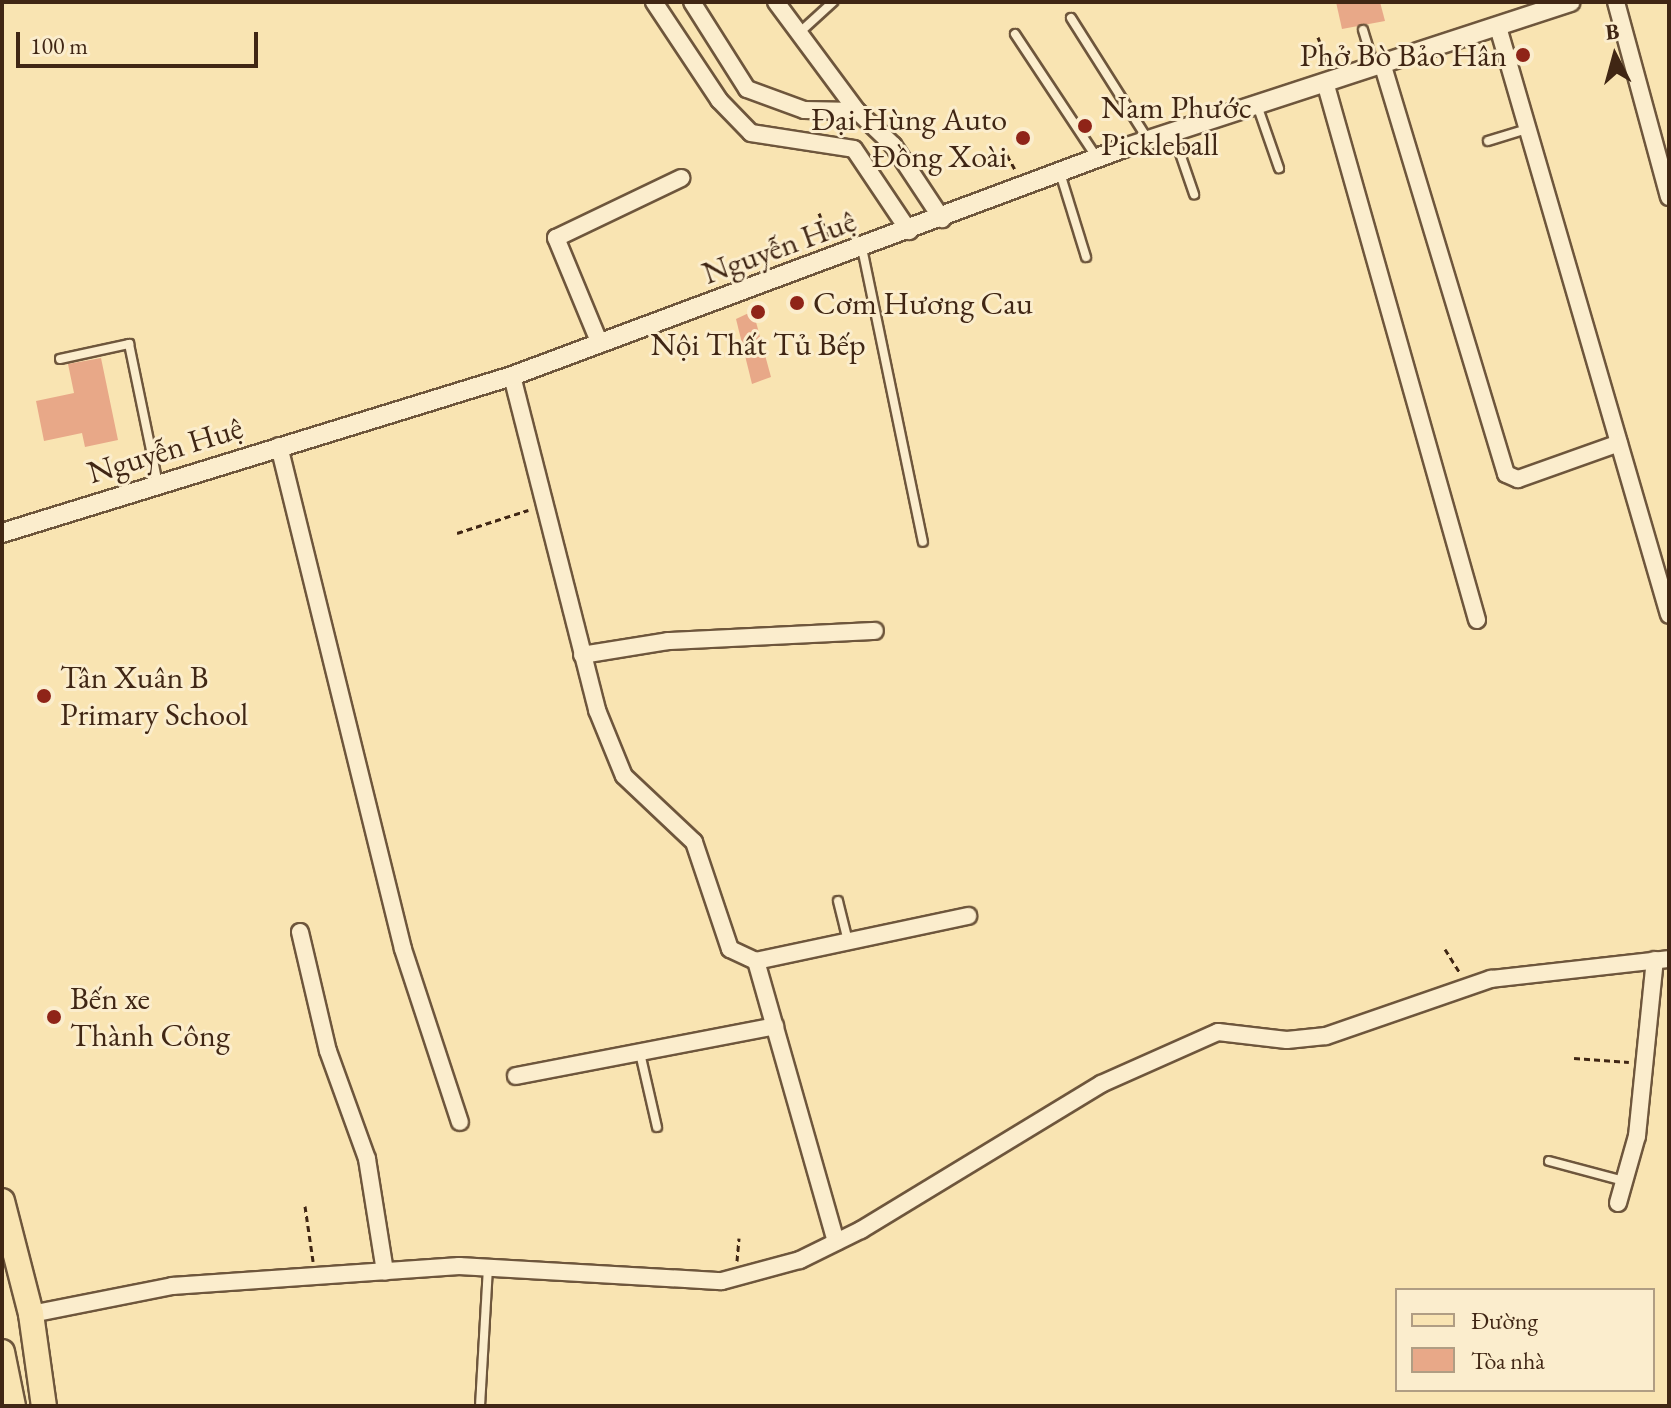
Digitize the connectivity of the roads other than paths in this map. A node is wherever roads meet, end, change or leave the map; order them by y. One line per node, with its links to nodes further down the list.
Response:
1 (654, 2): 28 (street)
2 (692, 2): 16 (street)
3 (776, 2): 11 (street)
4 (833, 2): 11 (lane)
5 (1571, 2): 7 (street, Nguyễn Huệ)
6 (1616, 2): 26 (street)
7 (1552, 5): 9 (street, Nguyễn Huệ)
8 (1071, 18): 19 (lane)
9 (1498, 27): 13 (street, Nguyễn Huệ); 17 (street)
10 (1363, 30): 13 (lane)
11 (800, 32): 16 (street)
12 (1015, 34): 21 (lane)
13 (1378, 64): 14 (street, Nguyễn Huệ); 34 (street)
14 (1329, 80): 15 (street, Nguyễn Huệ); 40 (street)
15 (1257, 104): 18 (street, Nguyễn Huệ); 22 (lane)
16 (857, 111): 27 (street)
17 (1527, 129): 20 (lane); 34 (street)
18 (1172, 132): 19 (street, Nguyễn Huệ); 25 (lane)
19 (1149, 140): 21 (street, Nguyễn Huệ)
20 (1488, 141)
21 (1098, 159): 23 (street, Nguyễn Huệ)
22 (1279, 168)
23 (1060, 173): 27 (street, Nguyễn Huệ); 30 (lane)
24 (681, 178): 31 (street)
25 (1194, 194)
26 (1669, 197)
27 (942, 219): 28 (street, Nguyễn Huệ)
28 (909, 231): 29 (street, Nguyễn Huệ)
29 (862, 248): 31 (street, Nguyễn Huệ); 38 (lane)
30 (1086, 257)
31 (600, 344): 33 (street, Nguyễn Huệ)
32 (60, 359): 36 (lane)
33 (512, 376): 35 (street, Nguyễn Huệ); 42 (street)
34 (1619, 443): 39 (street)
35 (279, 446): 36 (street, Nguyễn Huệ); 52 (street)
36 (158, 484): 37 (street, Nguyễn Huệ)
37 (2, 533)
38 (923, 542)
39 (1669, 615)
40 (1477, 620)
41 (875, 631): 42 (street)
42 (582, 655): 48 (street)
43 (838, 901): 46 (lane)
44 (968, 916): 46 (street)
45 (300, 932): 60 (street)
46 (848, 942): 48 (street)
47 (1662, 960): 55 (street); 58 (street)
48 (756, 961): 49 (street)
49 (775, 1026): 50 (street); 58 (street)
50 (640, 1052): 51 (street); 53 (lane)
51 (516, 1076)
52 (460, 1122)
53 (657, 1127)
54 (1549, 1161): 55 (lane)
55 (1624, 1181): 57 (street)
56 (2, 1201): 61 (main road)
57 (1618, 1203)
58 (836, 1242): 59 (street)
59 (488, 1267): 60 (street); 65 (lane)
60 (385, 1272): 61 (street)
61 (31, 1314): 64 (main road)
62 (2, 1352): 63 (main road)
63 (13, 1406)
64 (44, 1406)
65 (480, 1406)

